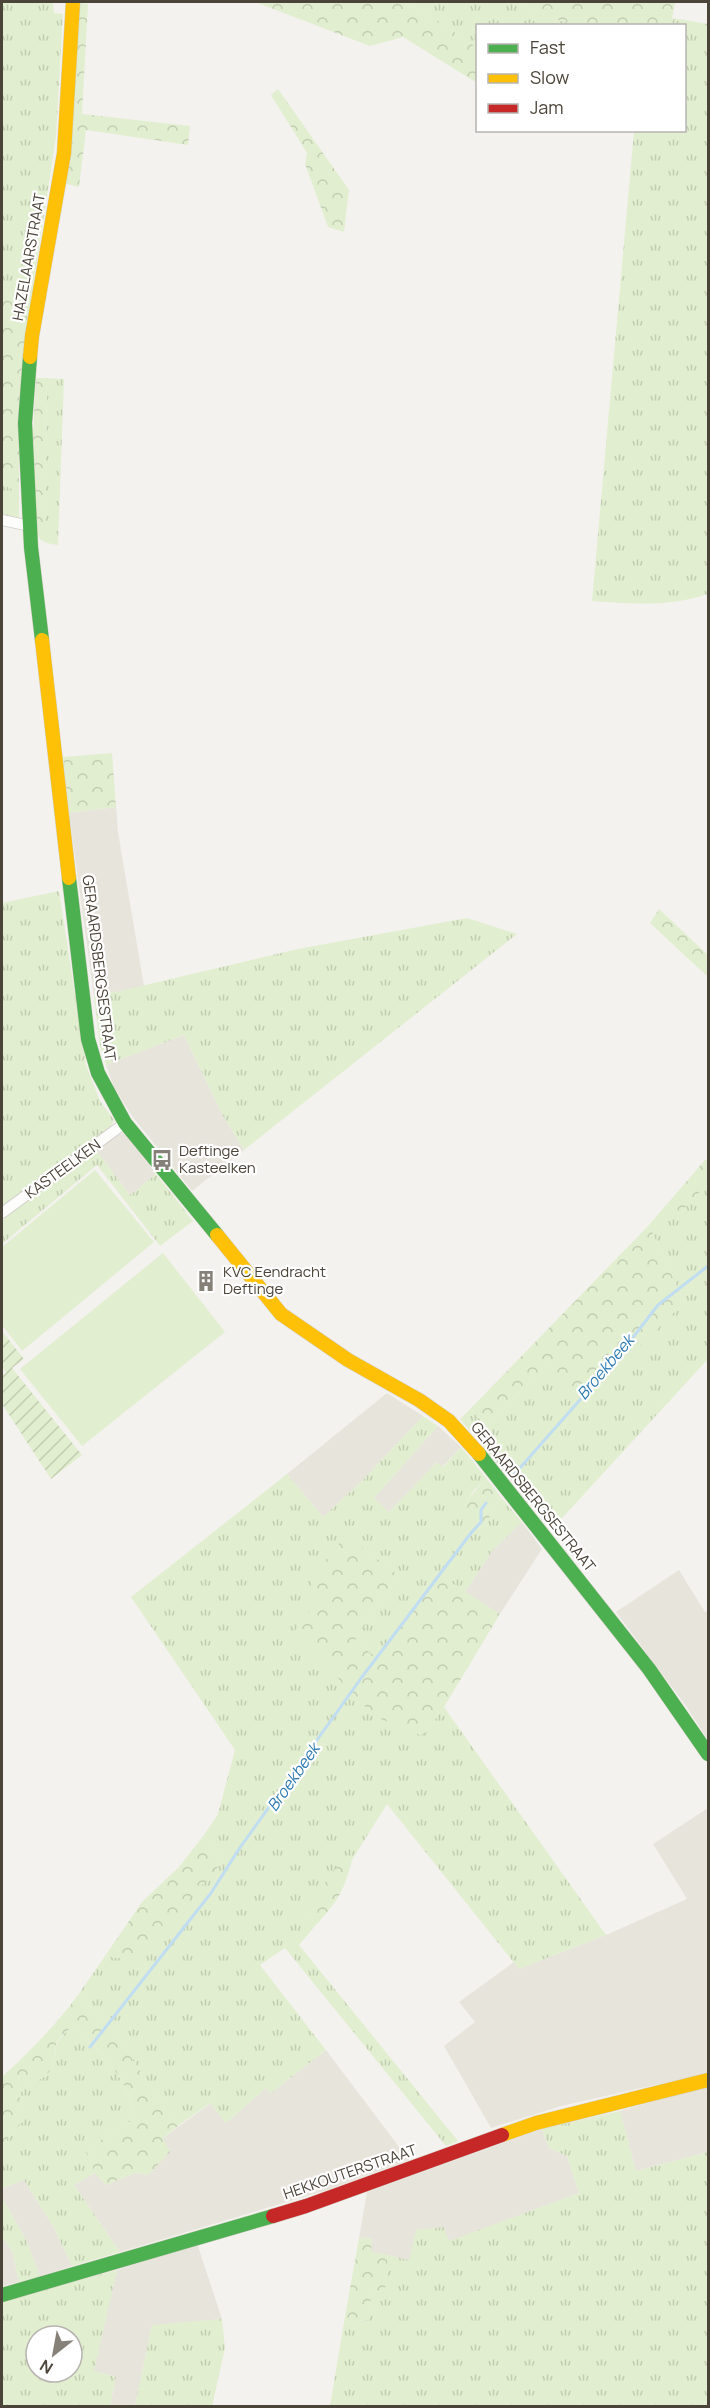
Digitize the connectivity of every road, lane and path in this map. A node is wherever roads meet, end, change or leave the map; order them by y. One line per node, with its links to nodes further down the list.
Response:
1 (73, 2): 3 (street, HAZELAARSTRAAT)
2 (2, 520): 3 (street)
3 (30, 526): 4 (street, HAZELAARSTRAAT)
4 (57, 768): 5 (street, GERAARDSBERGSESTRAAT)
5 (125, 1124): 6 (street, KASTEELKEN); 7 (street, GERAARDSBERGSESTRAAT)
6 (2, 1213)
7 (708, 1754)
8 (708, 2080): 9 (street, HEKKOUTERSTRAAT)
9 (2, 2295)

